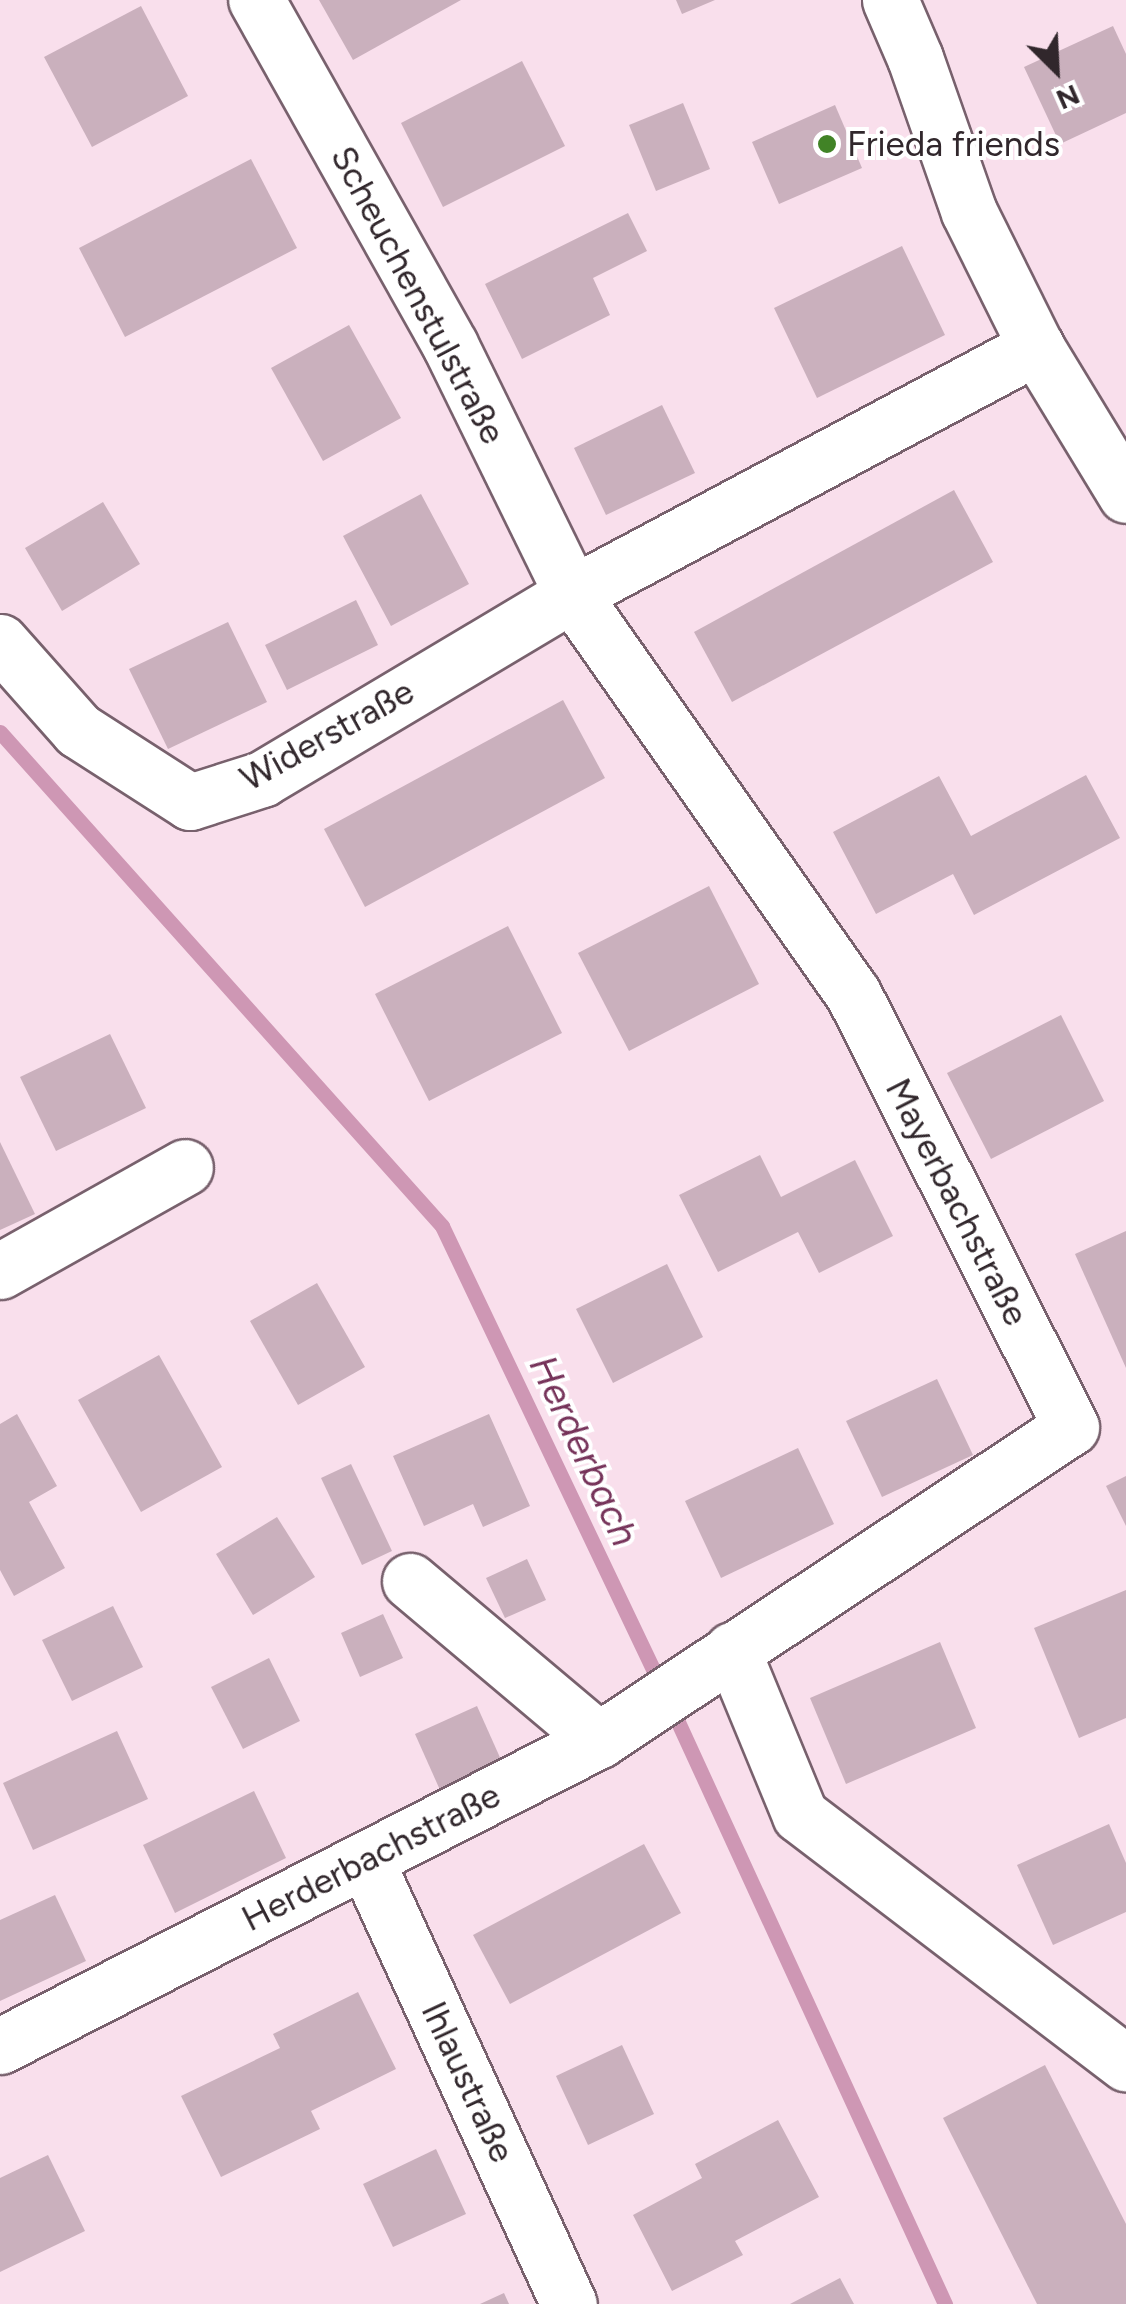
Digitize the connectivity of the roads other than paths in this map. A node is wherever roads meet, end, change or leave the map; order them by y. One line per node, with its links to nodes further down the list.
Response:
1 (256, 0): 5 (street, Scheuchenstulstraße)
2 (890, 0): 3 (street)
3 (1036, 348): 4 (street); 5 (street)
4 (1126, 496)
5 (572, 594): 6 (street, Widerstraße); 10 (street, Mayerbachstraße)
6 (0, 642)
7 (185, 1166): 8 (street)
8 (0, 1271)
9 (410, 1581): 11 (street)
10 (727, 1653): 11 (street, Herderbachstraße); 14 (street)
11 (603, 1738): 12 (street, Herderbachstraße)
12 (366, 1861): 13 (street, Herderbachstraße); 15 (street, Ihlaustraße)
13 (0, 2046)
14 (1126, 2063)
15 (569, 2304)

